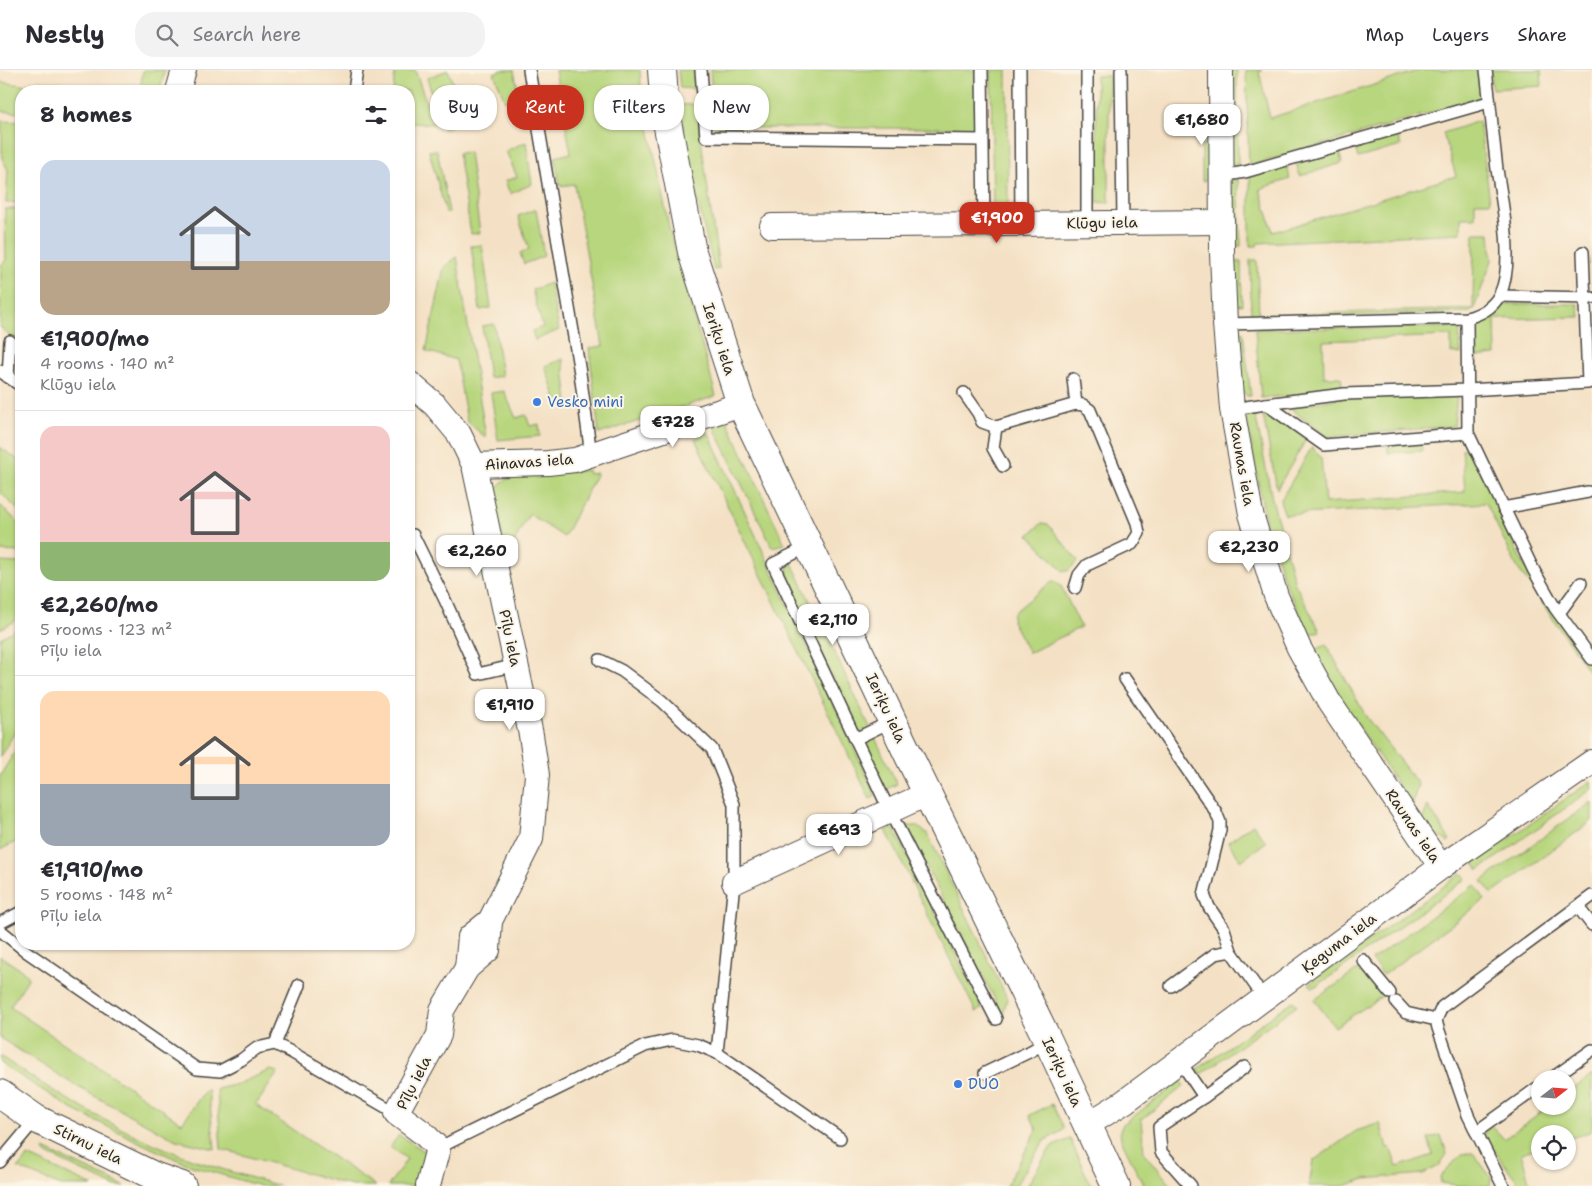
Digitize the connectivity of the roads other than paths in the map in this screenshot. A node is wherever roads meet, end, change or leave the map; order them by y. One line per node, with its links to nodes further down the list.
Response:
1 (184, 70): 12 (street)
2 (357, 70): 13 (lane)
3 (529, 70): 41 (lane)
4 (662, 70): 35 (street, Ieriķu iela)
5 (701, 70): 15 (lane)
6 (982, 70): 15 (lane)
7 (1020, 70): 19 (lane)
8 (1087, 70): 20 (lane)
9 (1121, 70): 18 (lane)
10 (1221, 70): 16 (street, Raunas iela)
11 (1486, 70): 14 (lane)
12 (180, 85)
13 (355, 85)
14 (1489, 102): 16 (lane); 24 (lane)
15 (982, 140): 21 (lane)
16 (1222, 176): 17 (street, Raunas iela)
17 (1222, 222): 18 (street, Klūgu iela); 27 (street, Raunas iela)
18 (1123, 223): 20 (street, Klūgu iela)
19 (1020, 224): 20 (street, Klūgu iela); 21 (street, Klūgu iela)
20 (1087, 224)
21 (984, 225): 22 (street, Klūgu iela)
22 (772, 226)
23 (1583, 252): 25 (lane)
24 (1499, 296): 25 (lane); 26 (lane)
25 (1589, 298): 33 (lane)
26 (1467, 318): 27 (lane); 33 (lane)
27 (1226, 324): 38 (street, Raunas iela)
28 (10, 341): 29 (lane)
29 (4, 374): 31 (lane)
30 (1073, 379): 36 (lane)
31 (15, 382)
32 (415, 388): 42 (street, Ainavas iela)
33 (1468, 390): 37 (lane); 40 (lane)
34 (964, 393): 39 (lane)
35 (741, 404): 41 (street, Ainavas iela); 47 (street, Ieriķu iela)
36 (1076, 404): 39 (lane); 49 (lane)
37 (1266, 404): 38 (lane); 40 (lane)
38 (1232, 409): 60 (street, Raunas iela)
39 (996, 427): 43 (lane)
40 (1468, 433): 45 (lane)
41 (591, 455): 42 (street, Ainavas iela)
42 (474, 465): 53 (street, Pīļu iela)
43 (1003, 466)
44 (1588, 492): 45 (lane)
45 (1504, 508): 50 (lane)
46 (415, 539): 53 (lane)
47 (809, 546): 55 (street, Ieriķu iela); 56 (lane)
48 (1581, 583): 50 (lane)
49 (1075, 588)
50 (1559, 613): 51 (lane)
51 (1592, 659)
52 (600, 660): 61 (lane)
53 (516, 665): 88 (street, Pīļu iela)
54 (1125, 679): 70 (lane)
55 (892, 721): 56 (lane); 58 (street, Ieriķu iela)
56 (855, 739): 59 (lane)
57 (1592, 762): 60 (street, Ķeguma iela)
58 (927, 794): 59 (street); 77 (street, Ieriķu iela)
59 (890, 812): 61 (street); 75 (lane)
60 (1441, 867): 74 (street, Ķeguma iela)
61 (734, 882): 80 (lane)
62 (1592, 896): 63 (lane)
63 (1578, 907): 66 (lane); 76 (lane)
64 (15, 915): 65 (lane)
65 (0, 923)
66 (1592, 925)
67 (0, 930): 68 (lane)
68 (15, 942)
69 (25, 950): 78 (lane)
70 (1231, 951): 73 (lane); 74 (lane)
71 (1363, 960): 76 (lane)
72 (299, 985): 78 (lane)
73 (1171, 986)
74 (1264, 998): 81 (street, Ķeguma iela)
75 (996, 1019)
76 (1436, 1020): 91 (lane)
77 (1048, 1041): 84 (lane); 90 (street, Ieriķu iela)
78 (275, 1044): 88 (lane)
79 (1592, 1050): 83 (lane)
80 (717, 1053): 92 (lane); 93 (lane)
81 (1180, 1061): 87 (lane); 90 (street, Ķeguma iela)
82 (1245, 1067): 87 (lane)
83 (1564, 1070)
84 (985, 1073)
85 (1531, 1092): 91 (lane)
86 (0, 1094): 89 (street, Stirnu iela)
87 (1204, 1097): 98 (lane)
88 (396, 1113): 93 (street, Pīļu iela)
89 (36, 1119): 94 (lane); 95 (street, Stirnu iela)
90 (1087, 1125): 97 (street, Ieriķu iela)
91 (1476, 1132): 99 (lane)
92 (840, 1138)
93 (438, 1148): 96 (street)
94 (0, 1162)
95 (182, 1186)
96 (428, 1186)
97 (1116, 1186)
98 (1191, 1186)
99 (1503, 1186)

